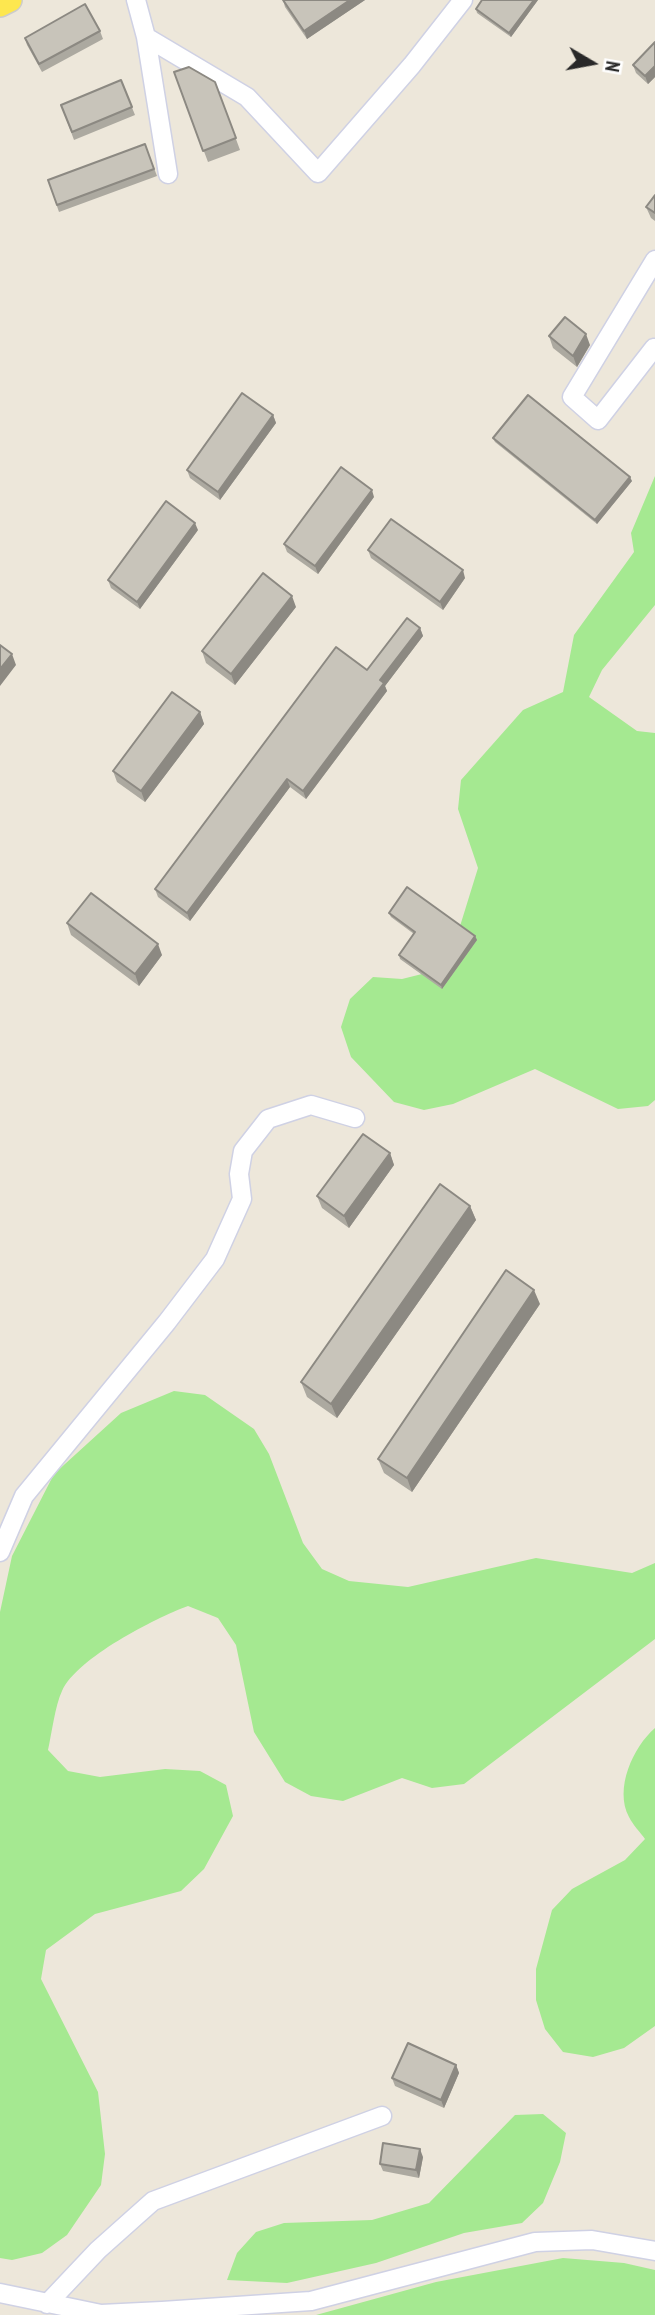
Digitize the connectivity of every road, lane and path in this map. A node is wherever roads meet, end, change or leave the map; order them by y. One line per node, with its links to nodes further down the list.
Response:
1 (10, 0): 4 (main road)
2 (136, 0): 5 (street)
3 (463, 0): 5 (street)
4 (0, 5)
5 (146, 37): 6 (street)
6 (168, 174)
7 (655, 260): 8 (street)
8 (654, 348)
9 (355, 1118): 10 (street)
10 (0, 1552)
11 (382, 2116): 14 (street)
12 (655, 2251): 14 (street)
13 (0, 2292): 14 (street)
14 (47, 2304)

